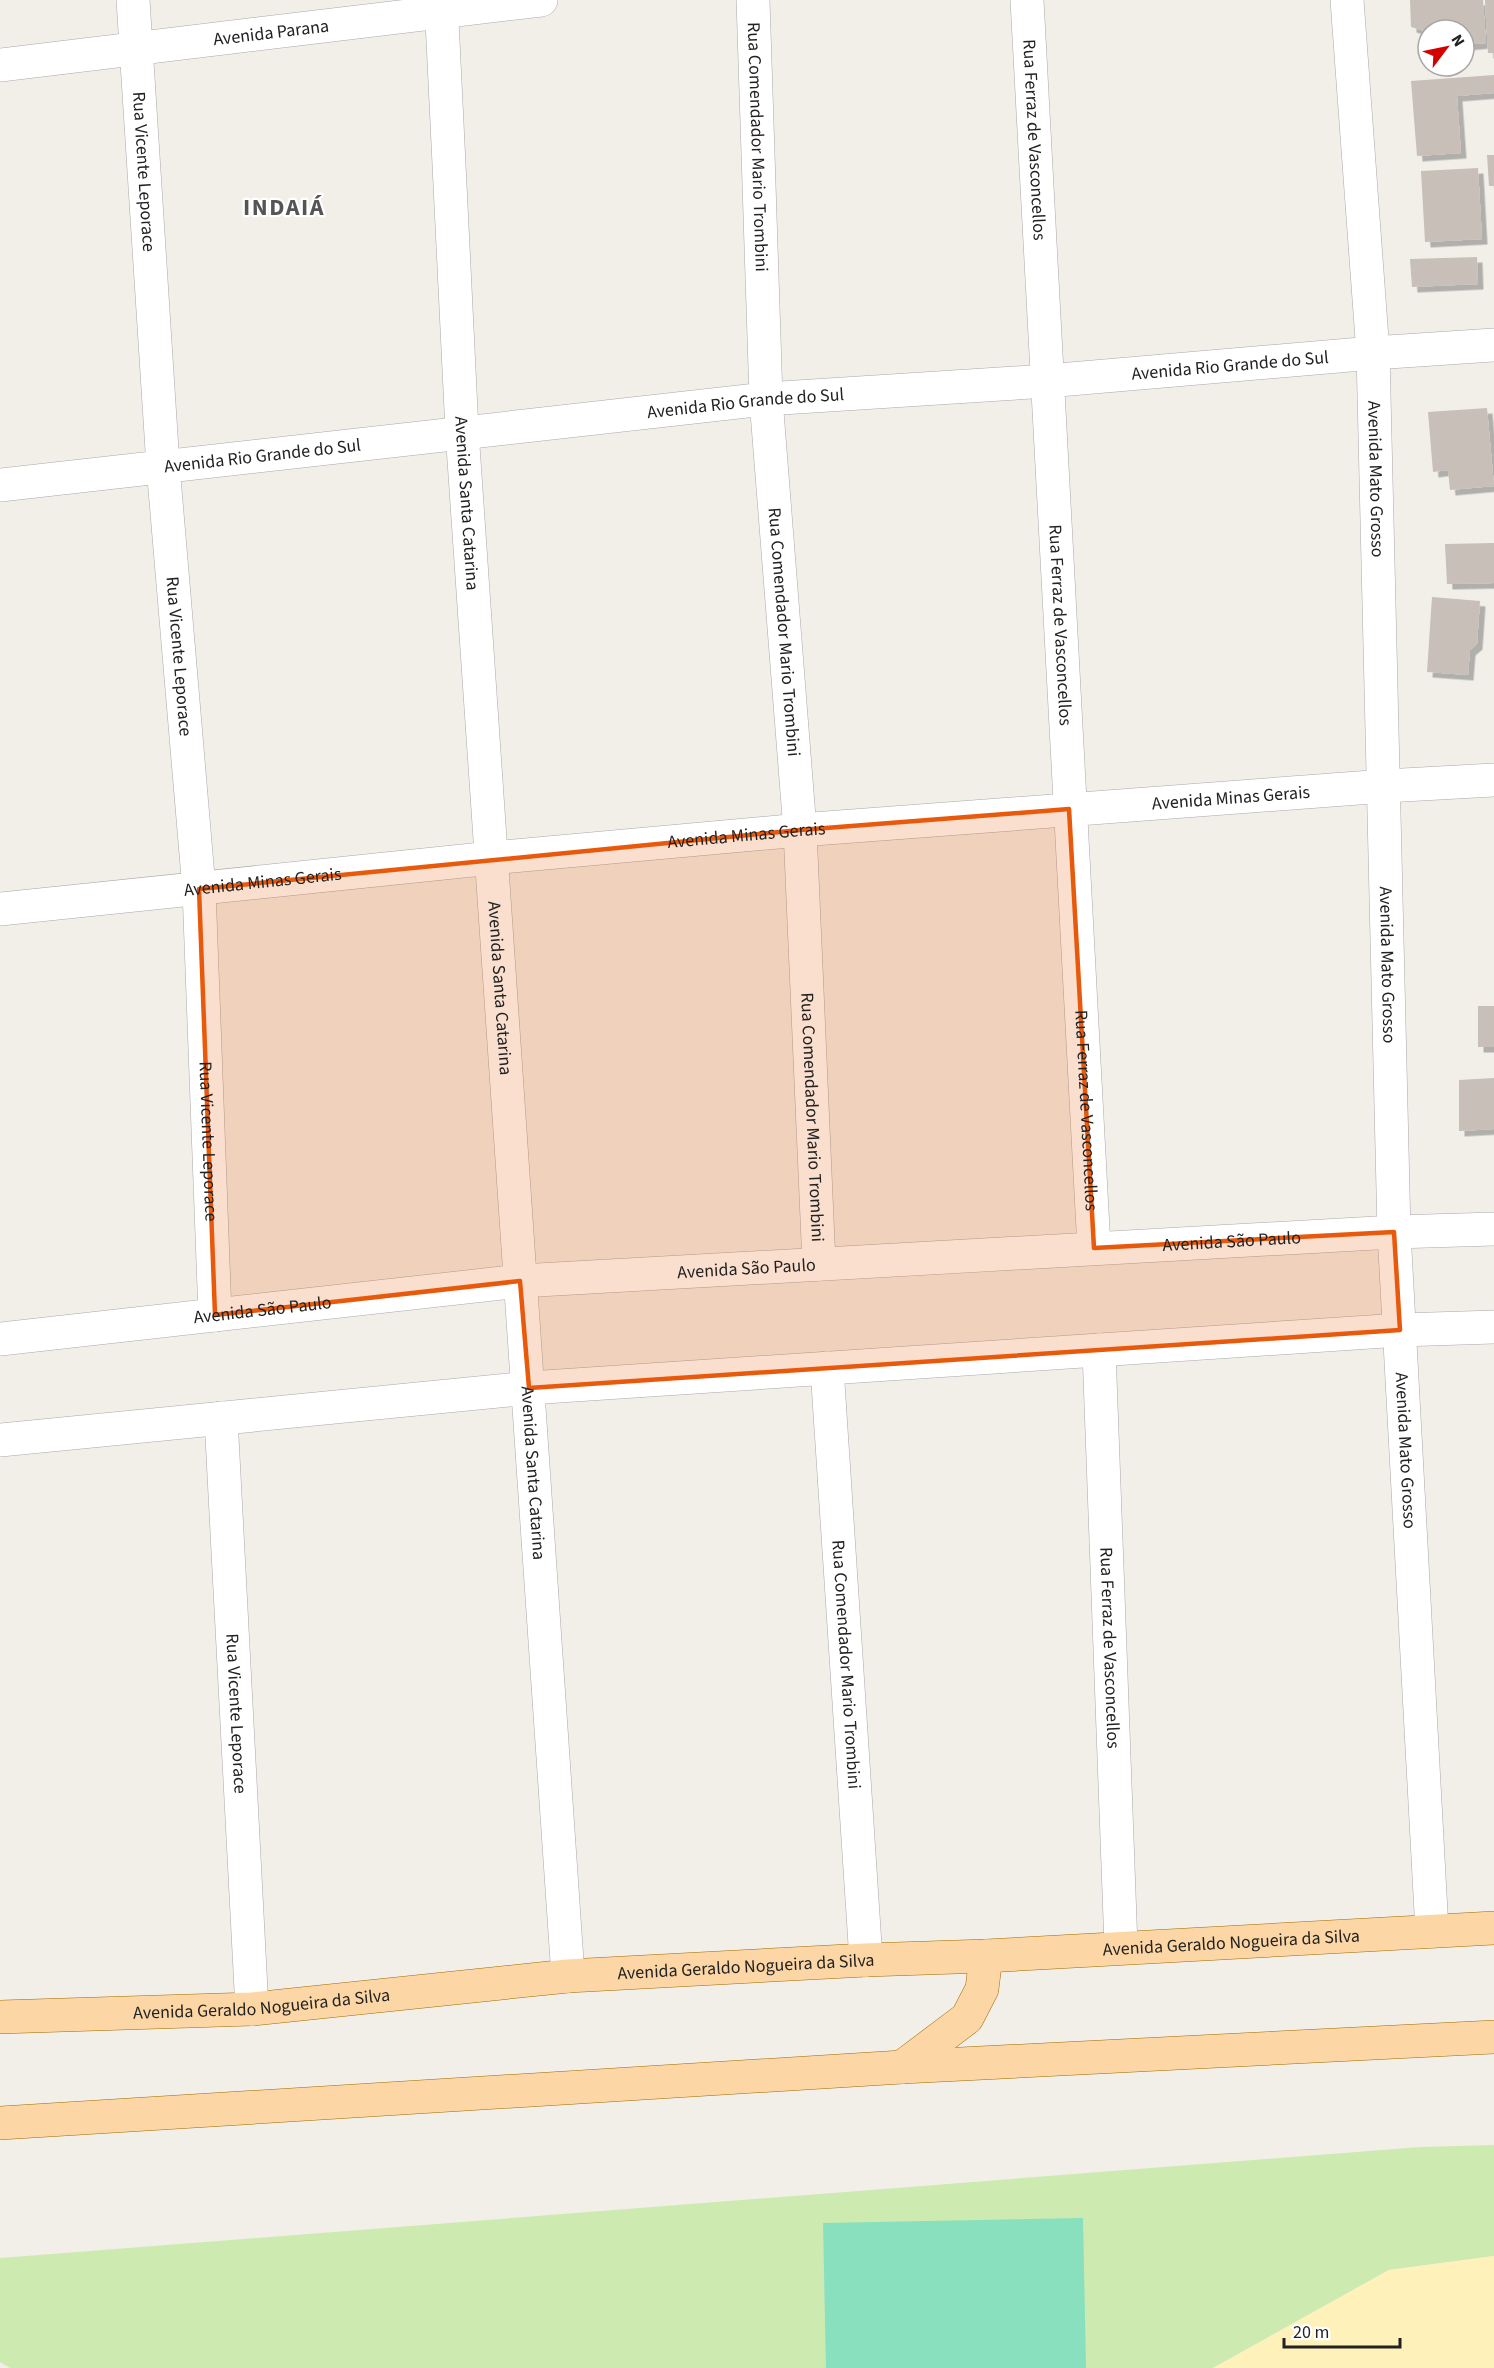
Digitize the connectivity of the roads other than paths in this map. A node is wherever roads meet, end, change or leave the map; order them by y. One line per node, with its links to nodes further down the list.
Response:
1 (133, 0): 7 (street, Rua Vicente Leporace)
2 (541, 0): 6 (street, Avenida Parana)
3 (753, 0): 12 (street, Rua Comendador Mario Trombini)
4 (1027, 0): 11 (street, Rua Ferraz de Vasconcellos)
5 (1347, 0): 10 (street, Avenida Mato Grosso)
6 (441, 5): 7 (street, Avenida Parana); 13 (street, Avenida Santa Catarina)
7 (137, 48): 8 (street, Avenida Parana); 14 (street, Rua Vicente Leporace)
8 (0, 64)
9 (1494, 345): 10 (street, Avenida Rio Grande do Sul)
10 (1373, 353): 11 (street, Avenida Rio Grande do Sul); 17 (street, Avenida Mato Grosso)
11 (1047, 381): 12 (street, Avenida Rio Grande do Sul); 18 (street, Rua Ferraz de Vasconcellos)
12 (766, 399): 13 (street, Avenida Rio Grande do Sul); 19 (street, Rua Comendador Mario Trombini)
13 (462, 432): 14 (street, Avenida Rio Grande do Sul); 20 (street, Avenida Santa Catarina)
14 (163, 466): 15 (street, Avenida Rio Grande do Sul); 21 (street, Rua Vicente Leporace)
15 (0, 485)
16 (1494, 780): 17 (street, Avenida Minas Gerais)
17 (1384, 786): 18 (street, Avenida Minas Gerais); 24 (street, Avenida Mato Grosso)
18 (1069, 809): 19 (street, Avenida Minas Gerais); 25 (street, Rua Ferraz de Vasconcellos)
19 (800, 830): 20 (street, Avenida Minas Gerais); 26 (street, Rua Comendador Mario Trombini)
20 (492, 858): 21 (street, Avenida Minas Gerais); 27 (street, Avenida Santa Catarina)
21 (199, 889): 22 (street, Avenida Minas Gerais); 28 (street, Rua Vicente Leporace)
22 (0, 909)
23 (1494, 1229): 24 (street, Avenida São Paulo)
24 (1394, 1232): 25 (street, Avenida São Paulo); 30 (street, Avenida Mato Grosso)
25 (1094, 1248): 26 (street, Avenida São Paulo)
26 (819, 1264): 27 (street, Avenida São Paulo)
27 (520, 1281): 28 (street, Avenida São Paulo); 34 (street, Avenida Santa Catarina)
28 (215, 1315): 31 (street, Avenida São Paulo)
29 (1494, 1327): 30 (street)
30 (1400, 1330): 32 (street); 38 (street, Avenida Mato Grosso)
31 (0, 1339)
32 (1099, 1350): 33 (street); 39 (street, Rua Ferraz de Vasconcellos)
33 (827, 1368): 34 (street); 41 (street, Rua Comendador Mario Trombini)
34 (529, 1388): 35 (street); 42 (street, Avenida Santa Catarina)
35 (221, 1418): 36 (street); 44 (street, Rua Vicente Leporace)
36 (0, 1440)
37 (1494, 1928): 38 (main road, Avenida Geraldo Nogueira da Silva)
38 (1432, 1931): 39 (main road, Avenida Geraldo Nogueira da Silva)
39 (1122, 1947): 40 (main road, Avenida Geraldo Nogueira da Silva)
40 (986, 1956): 41 (main road, Avenida Geraldo Nogueira da Silva); 47 (main road)
41 (866, 1960): 42 (main road, Avenida Geraldo Nogueira da Silva)
42 (568, 1976): 44 (main road, Avenida Geraldo Nogueira da Silva)
43 (0, 2009): 45 (street)
44 (252, 2009): 45 (main road, Avenida Geraldo Nogueira da Silva)
45 (0, 2017)
46 (1494, 2037): 47 (main road)
47 (902, 2067): 48 (main road)
48 (0, 2123)

